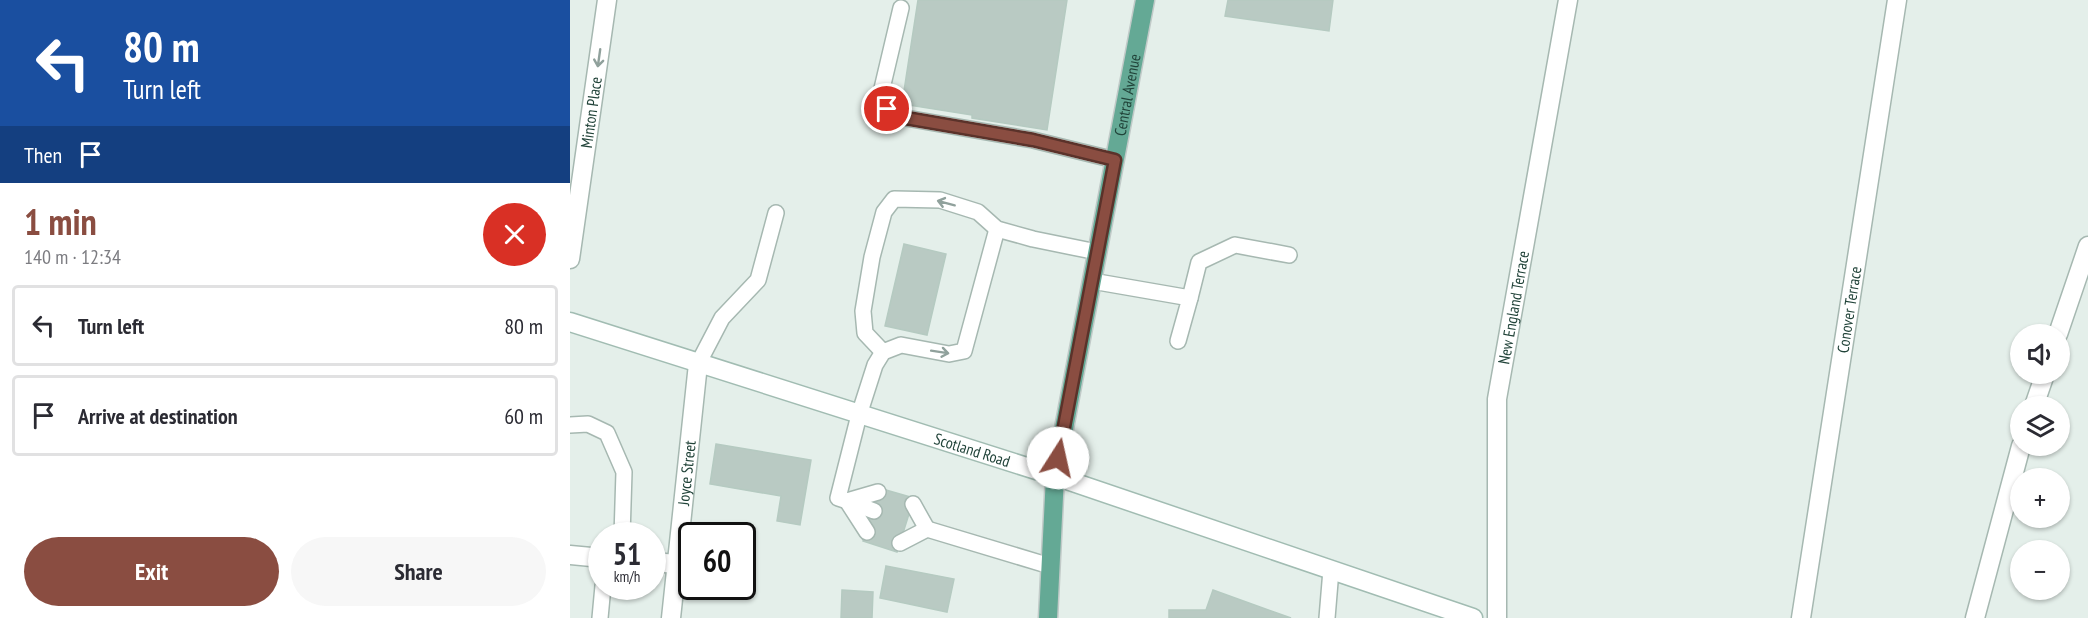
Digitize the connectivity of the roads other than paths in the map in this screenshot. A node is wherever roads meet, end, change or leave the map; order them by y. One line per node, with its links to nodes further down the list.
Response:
1 (607, 0): 12 (street, Minton Place, one-way to 12)
2 (1145, 0): 6 (main road, Central Avenue)
3 (1568, 0): 45 (street, New England Terrace)
4 (1897, 0): 46 (street, Conover Terrace)
5 (901, 8): 6 (lane)
6 (1115, 160): 10 (main road, Central Avenue)
7 (776, 213): 19 (lane)
8 (997, 229): 10 (lane); 18 (lane, one-way to 8); 18 (lane, one-way to 18)
9 (2088, 246): 16 (street)
10 (1097, 252): 13 (main road, Central Avenue)
11 (1289, 255): 14 (lane)
12 (570, 259)
13 (1092, 281): 14 (lane); 23 (main road, Central Avenue)
14 (1190, 298): 17 (lane)
15 (570, 322): 19 (street, Scotland Road)
16 (2061, 324)
17 (1178, 341)
18 (883, 352): 20 (lane)
19 (698, 364): 20 (street, Scotland Road); 36 (street, Joyce Street)
20 (859, 415): 23 (street, Scotland Road); 25 (lane)
21 (570, 425): 29 (lane)
22 (2018, 456): 47 (street)
23 (1055, 476): 37 (main road, Central Avenue); 38 (street, Scotland Road)
24 (878, 492): 25 (lane)
25 (848, 501): 27 (lane); 31 (lane)
26 (913, 504): 30 (lane)
27 (874, 511)
28 (906, 520): 30 (lane)
29 (622, 522)
30 (927, 529): 32 (lane); 37 (lane)
31 (867, 532)
32 (900, 543)
33 (570, 555): 34 (street)
34 (588, 557)
35 (666, 563): 36 (street)
36 (677, 564): 41 (street, Joyce Street)
37 (1050, 566): 42 (main road, Central Avenue)
38 (1331, 570): 43 (lane); 44 (street, Scotland Road)
39 (602, 600): 40 (lane)
40 (600, 618)
41 (671, 618)
42 (1048, 618)
43 (1327, 618)
44 (1473, 618)
45 (1497, 618)
46 (1801, 618)
47 (1975, 618)

